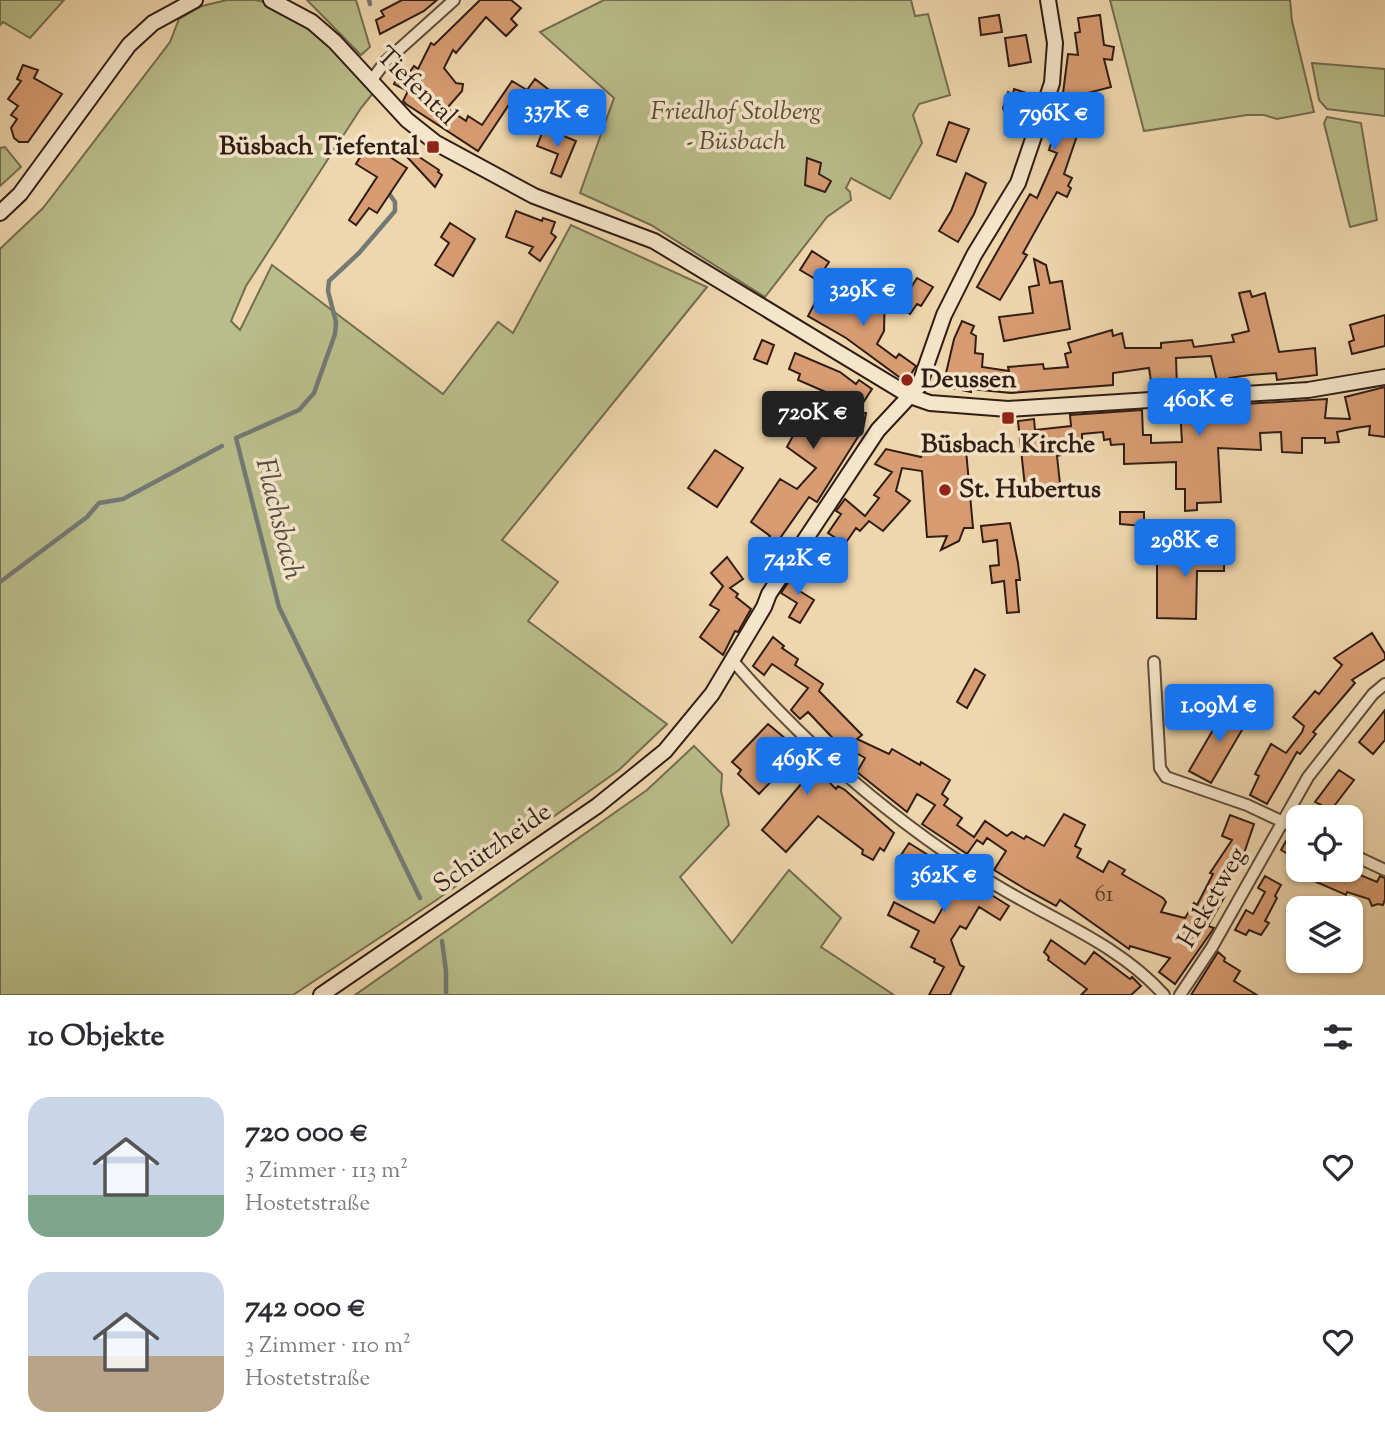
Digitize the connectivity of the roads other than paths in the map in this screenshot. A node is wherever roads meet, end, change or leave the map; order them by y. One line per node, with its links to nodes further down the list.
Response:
1 (195, 0): 6 (street)
2 (271, 0): 5 (street, Tiefental)
3 (454, 0): 5 (street)
4 (1048, 0): 8 (street, Schützheide)
5 (371, 80): 8 (street, Tiefental)
6 (0, 213)
7 (1385, 377): 8 (street, Tiefental)
8 (910, 396): 9 (street, Schützheide)
9 (733, 662): 16 (street, Schützheide); 17 (street)
10 (1154, 662): 12 (street)
11 (1385, 684): 12 (street, Heketweg)
12 (1282, 822): 13 (street); 18 (street, Heketweg)
13 (1286, 824)
14 (1363, 860): 15 (street)
15 (1385, 870)
16 (321, 995)
17 (1164, 995)
18 (1180, 995)

